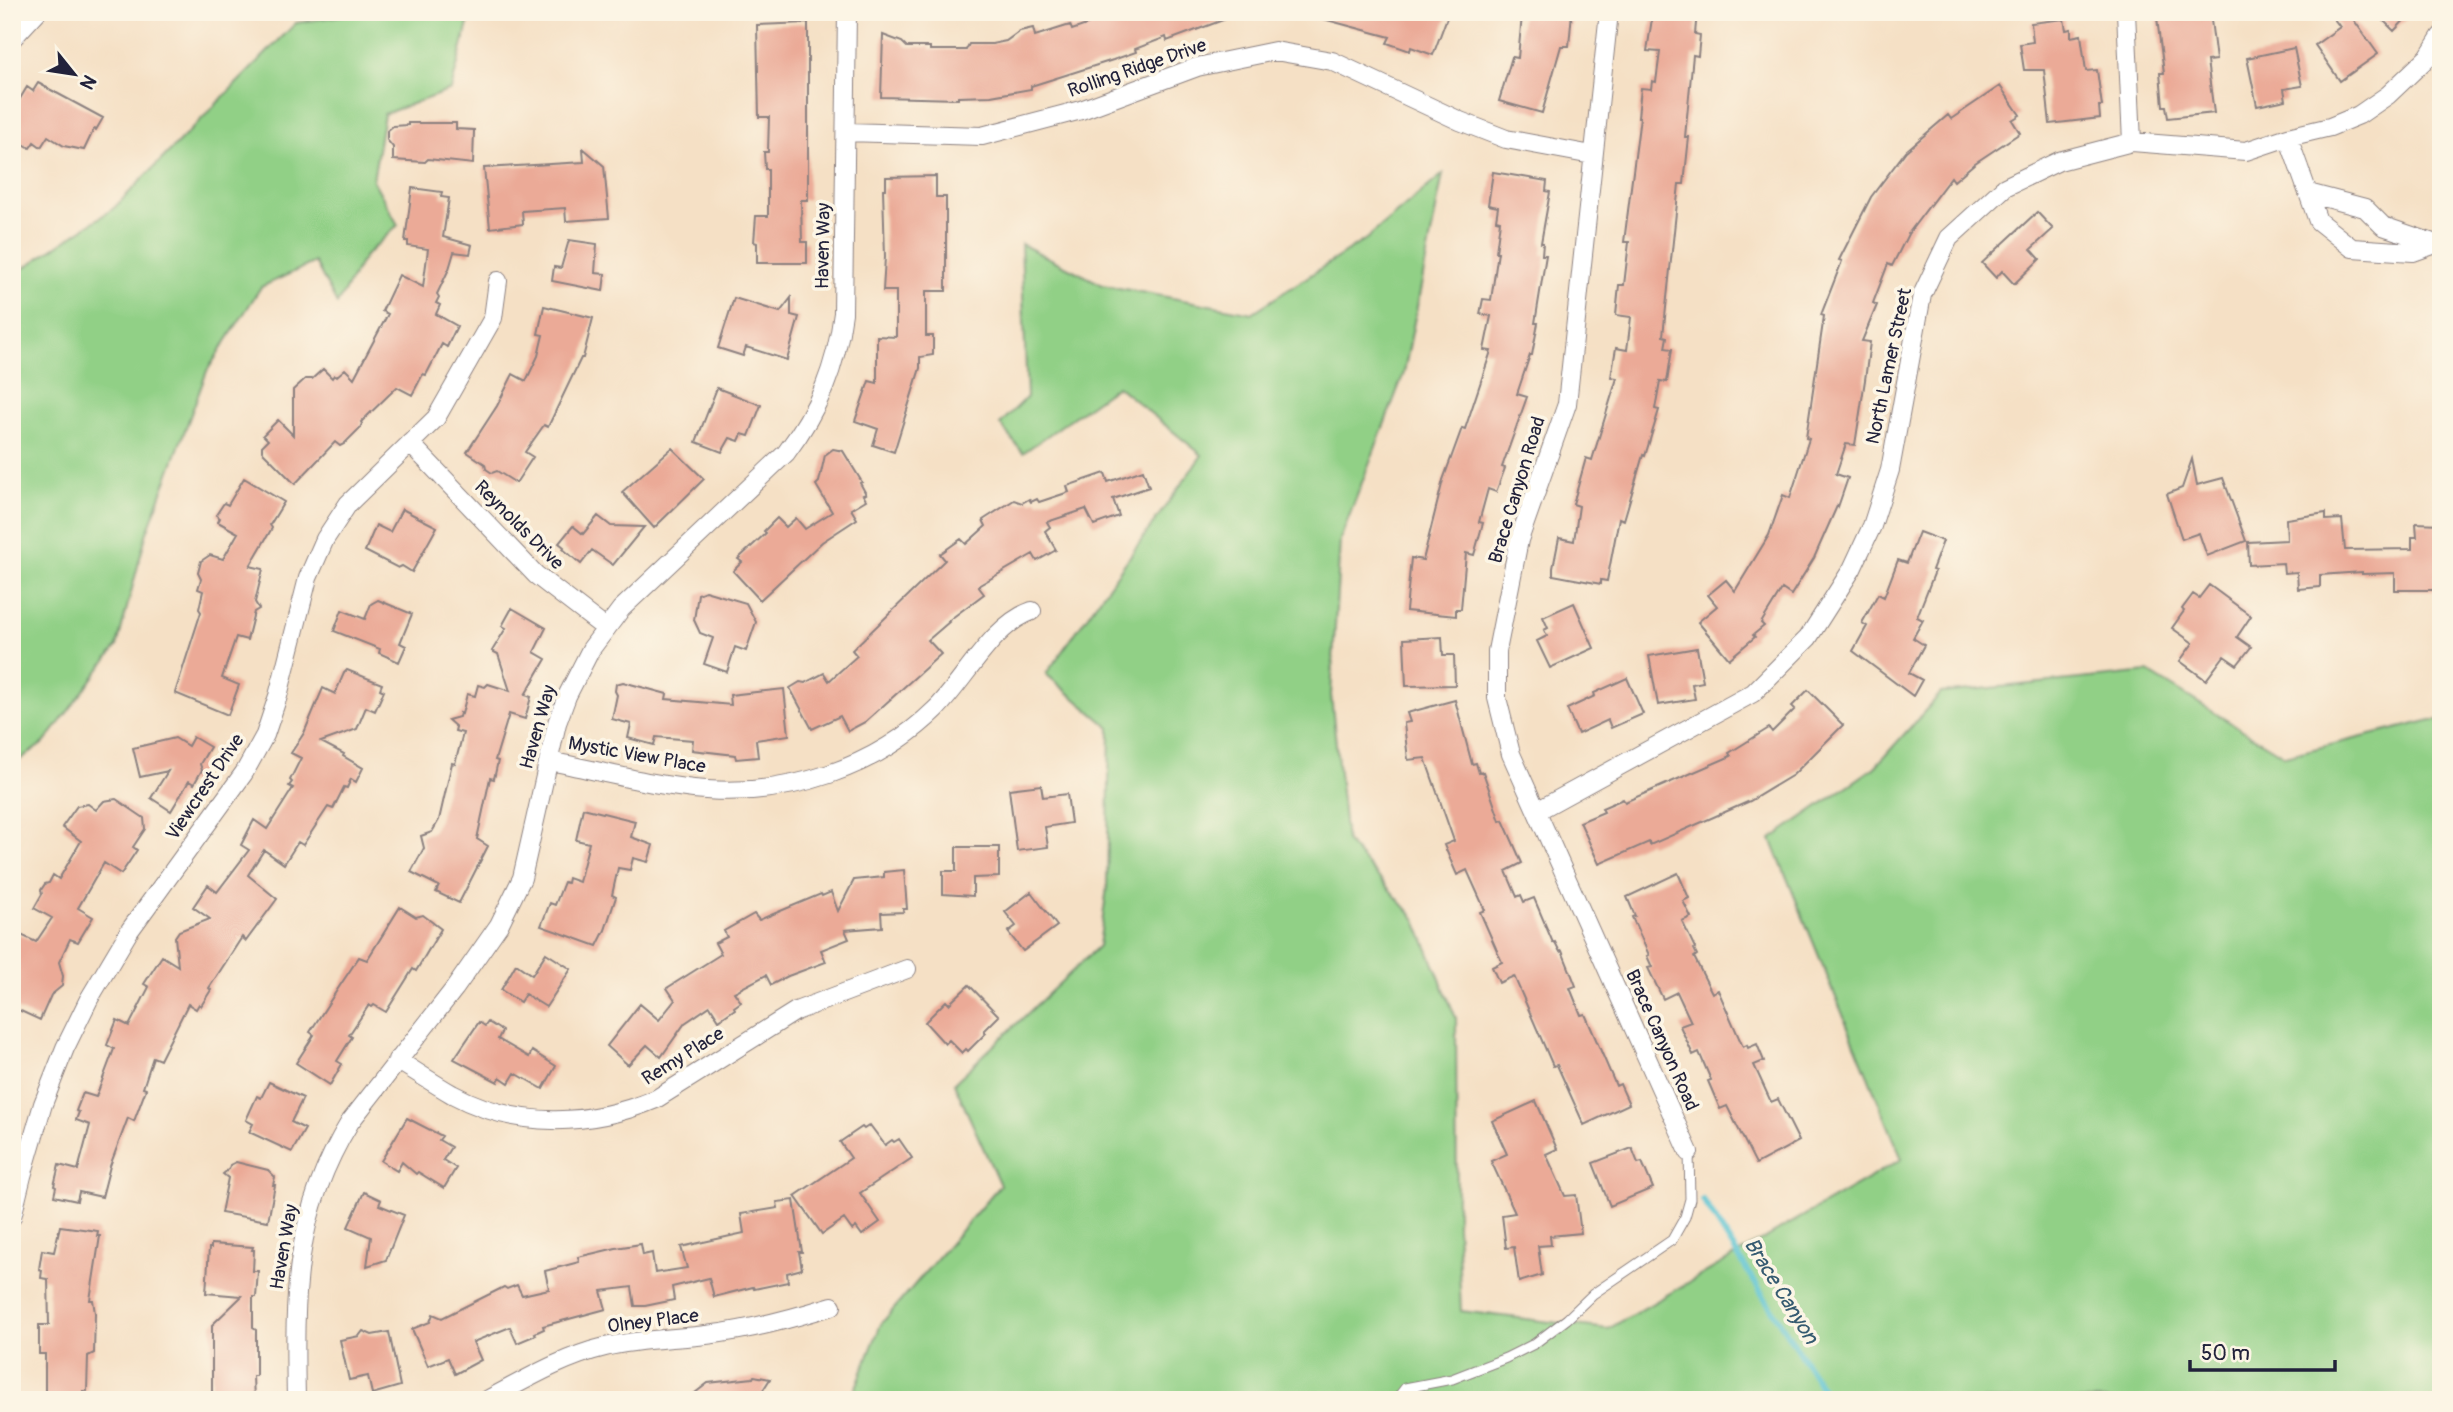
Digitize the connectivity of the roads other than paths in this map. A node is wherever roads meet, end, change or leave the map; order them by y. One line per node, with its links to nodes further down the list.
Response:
1 (37, 12): 6 (street)
2 (847, 12): 7 (street, Haven Way)
3 (1609, 12): 10 (street, Brace Canyon Road)
4 (2126, 12): 9 (street)
5 (2441, 36): 8 (street, North Lamer Street)
6 (12, 40)
7 (846, 132): 10 (street, Rolling Ridge Drive); 16 (street, Haven Way)
8 (2288, 137): 9 (street, North Lamer Street); 11 (street)
9 (2132, 142): 18 (street, North Lamer Street)
10 (1592, 155): 18 (street, Brace Canyon Road)
11 (2308, 193): 12 (street); 12 (street)
12 (2439, 243)
13 (498, 281): 14 (street, Viewcrest Drive)
14 (410, 443): 16 (street, Reynolds Drive); 22 (street, Viewcrest Drive)
15 (1032, 611): 17 (street, Mystic View Place)
16 (605, 628): 17 (street, Haven Way)
17 (549, 761): 20 (street, Haven Way)
18 (1536, 811): 21 (street, Brace Canyon Road)
19 (907, 969): 20 (street, Remy Place)
20 (397, 1060): 24 (street, Haven Way)
21 (1689, 1152): 26 (lane)
22 (12, 1217)
23 (832, 1306): 25 (street, Olney Place)
24 (296, 1400)
25 (487, 1400)
26 (1396, 1400)

